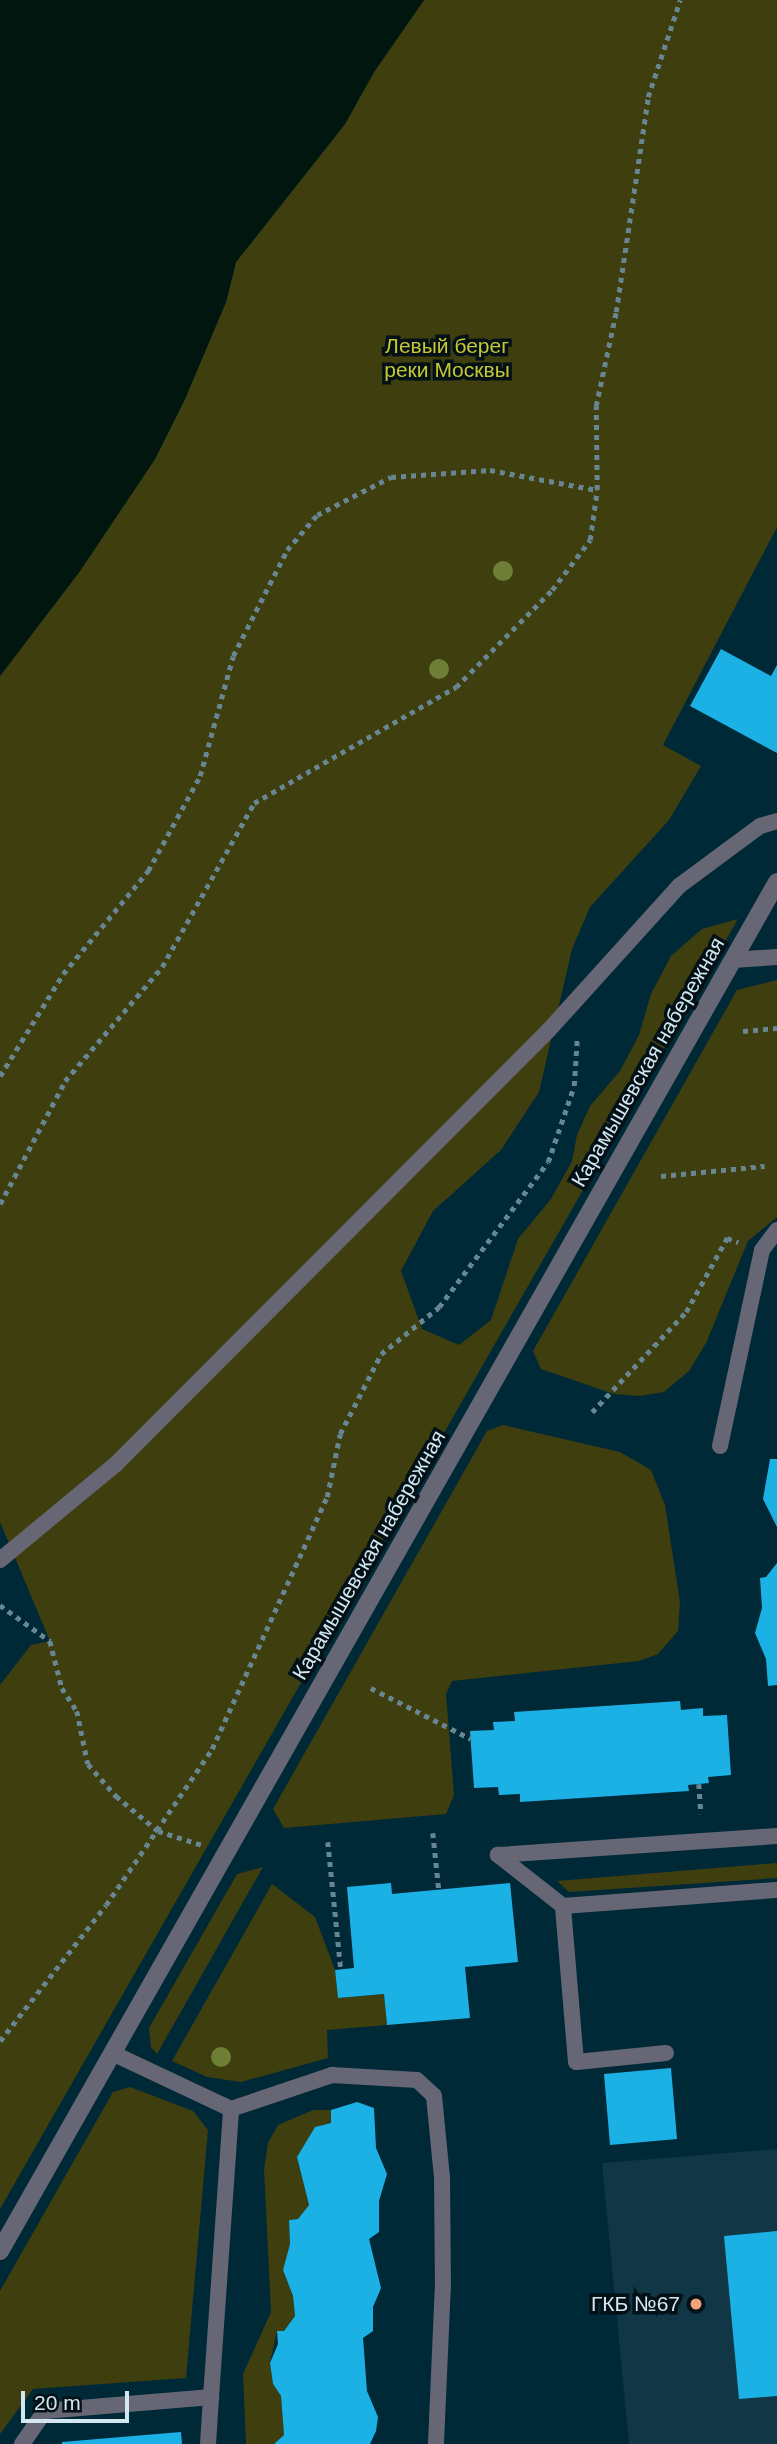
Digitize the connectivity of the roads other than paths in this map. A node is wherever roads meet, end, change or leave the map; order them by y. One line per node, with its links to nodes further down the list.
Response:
1 (777, 821): 7 (lane)
2 (777, 882): 4 (street, Карамышевская набережная)
3 (777, 957): 4 (lane)
4 (732, 960): 11 (street, Карамышевская набережная)
5 (777, 1230): 6 (lane)
6 (720, 1446)
7 (0, 1560)
8 (777, 1836): 10 (lane)
9 (777, 1890): 10 (lane)
10 (563, 1906): 12 (lane)
11 (112, 2053): 13 (lane); 14 (street, Карамышевская набережная)
12 (666, 2053)
13 (231, 2109): 15 (lane); 18 (lane)
14 (0, 2251)
15 (211, 2397): 16 (lane); 17 (lane)
16 (22, 2444)
17 (208, 2444)
18 (436, 2444)

